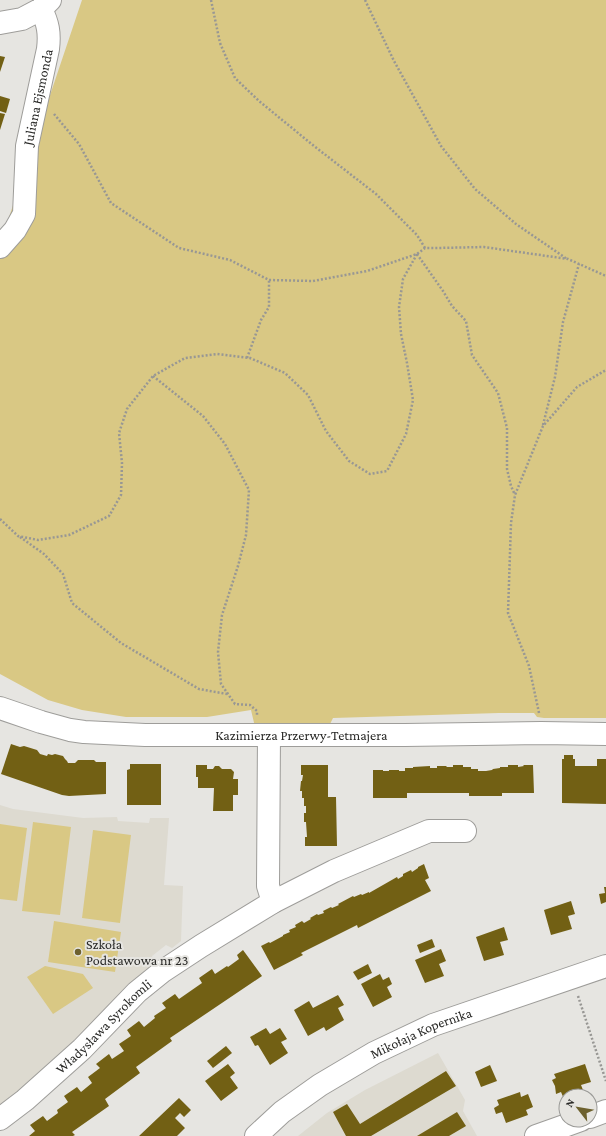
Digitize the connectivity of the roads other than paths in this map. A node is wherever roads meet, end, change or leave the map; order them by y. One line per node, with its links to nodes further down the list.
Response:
1 (46, 4): 2 (street); 3 (street, Juliana Ejsmonda)
2 (0, 23)
3 (0, 248)
4 (0, 708): 6 (street, Kazimierza Przerwy-Tetmajera)
5 (606, 734): 6 (street, Kazimierza Przerwy-Tetmajera)
6 (269, 735): 8 (street)
7 (465, 831): 8 (street, Władysława Syrokomli)
8 (273, 902): 10 (street, Władysława Syrokomli)
9 (606, 966): 12 (street, Mikołaja Kopernika)
10 (0, 1119)
11 (558, 1128): 13 (street)
12 (256, 1136)
13 (536, 1136)

